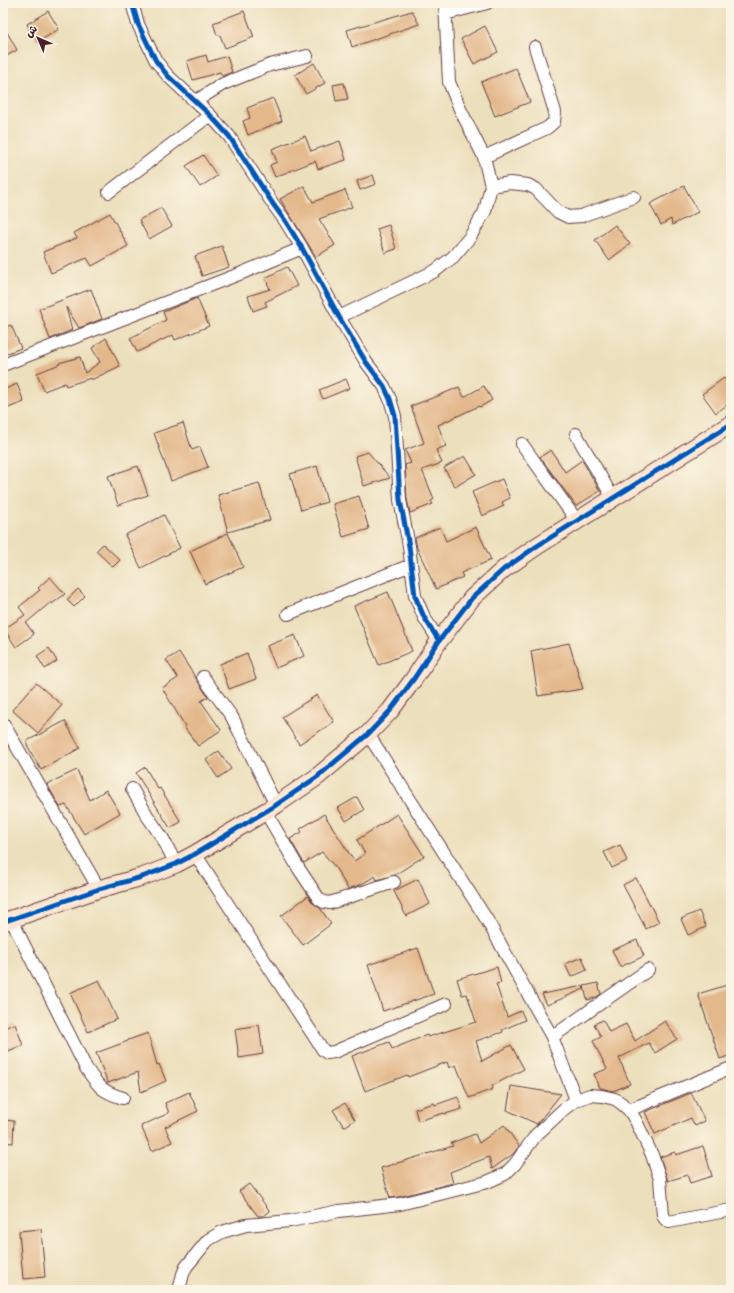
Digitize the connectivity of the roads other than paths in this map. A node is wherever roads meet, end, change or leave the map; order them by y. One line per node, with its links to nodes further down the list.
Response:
1 (132, 3): 6 (street)
2 (487, 3): 3 (street)
3 (445, 9): 8 (street)
4 (534, 47): 8 (street)
5 (307, 56): 6 (street)
6 (196, 101): 7 (street)
7 (210, 115): 10 (street); 12 (street)
8 (484, 158): 9 (street)
9 (491, 186): 11 (street); 13 (street)
10 (110, 192)
11 (634, 197)
12 (302, 248): 13 (street); 14 (street)
13 (339, 317): 20 (street)
14 (3, 366)
15 (731, 424): 18 (street)
16 (576, 434): 18 (street)
17 (522, 444): 19 (street)
18 (613, 498): 19 (street)
19 (577, 521): 22 (street)
20 (411, 565): 21 (street); 22 (street)
21 (288, 614)
22 (439, 641): 25 (street)
23 (203, 677): 27 (street)
24 (3, 723): 31 (street)
25 (368, 734): 27 (street); 35 (street)
26 (132, 789): 29 (street)
27 (270, 808): 28 (street); 30 (street)
28 (195, 854): 29 (street); 34 (street)
29 (176, 864): 31 (street)
30 (394, 882)
31 (99, 889): 32 (street)
32 (7, 921): 37 (street)
33 (648, 970): 35 (street)
34 (446, 1004)
35 (552, 1037): 38 (street)
36 (731, 1068): 39 (street)
37 (123, 1098)
38 (576, 1100): 39 (street); 41 (street)
39 (629, 1110): 40 (street)
40 (731, 1210)
41 (179, 1290)

